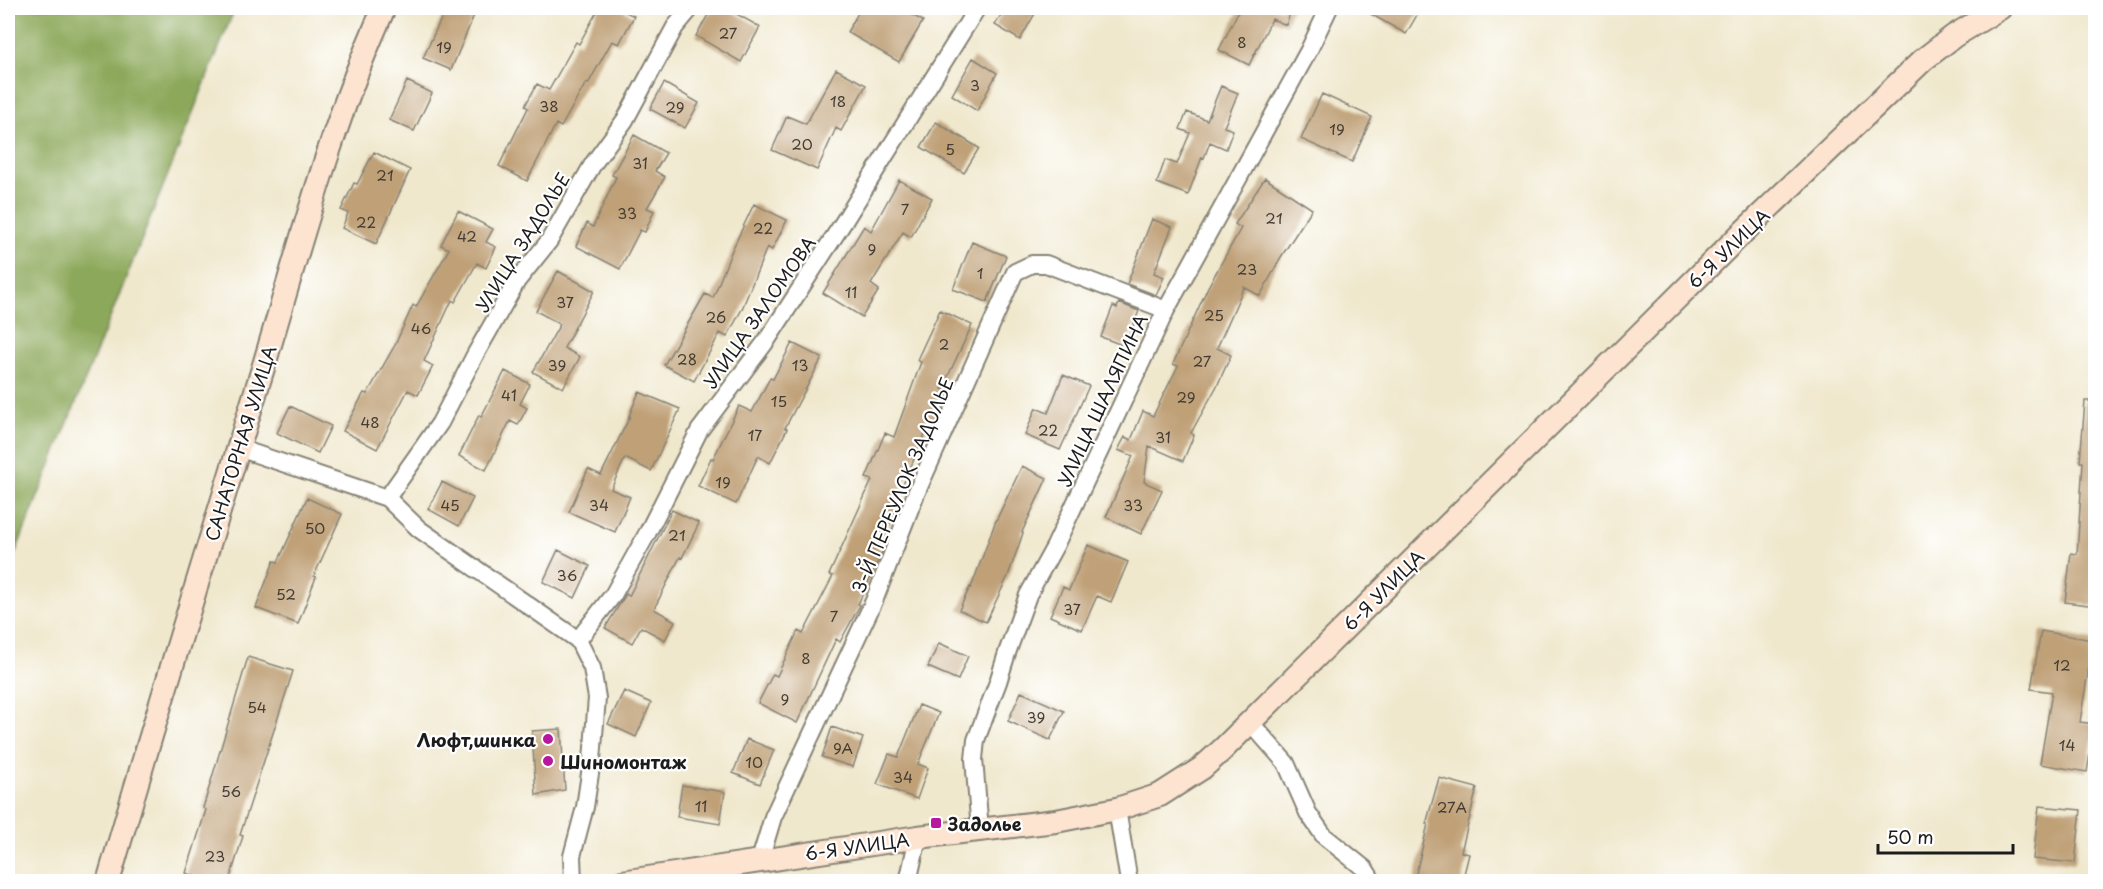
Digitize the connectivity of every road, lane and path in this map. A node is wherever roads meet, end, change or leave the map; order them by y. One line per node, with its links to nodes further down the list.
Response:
1 (384, 8): 7 (street, САНАТОРНАЯ УЛИЦА)
2 (690, 8): 8 (street, УЛИЦА ЗАДОЛЬЕ)
3 (977, 8): 9 (street, УЛИЦА ЗАЛОМОВА)
4 (1329, 8): 6 (street, УЛИЦА ШАЛЯПИНА)
5 (1987, 11): 10 (street, 6-Я УЛИЦА)
6 (1166, 310): 12 (street, УЛИЦА ШАЛЯПИНА); 14 (street, 3-Й ПЕРЕУЛОК ЗАДОЛЬЕ)
7 (238, 448): 8 (street); 15 (street, САНАТОРНАЯ УЛИЦА)
8 (387, 498): 9 (street)
9 (578, 640): 16 (street)
10 (1250, 722): 11 (street, 6-Я УЛИЦА); 20 (street)
11 (1117, 809): 12 (street, 6-Я УЛИЦА); 19 (street)
12 (980, 830): 13 (street, 6-Я УЛИЦА)
13 (918, 837): 14 (street, 6-Я УЛИЦА); 18 (street)
14 (760, 860): 17 (street, 6-Я УЛИЦА)
15 (108, 882)
16 (573, 882)
17 (622, 882)
18 (908, 882)
19 (1129, 882)
20 (1373, 882)

